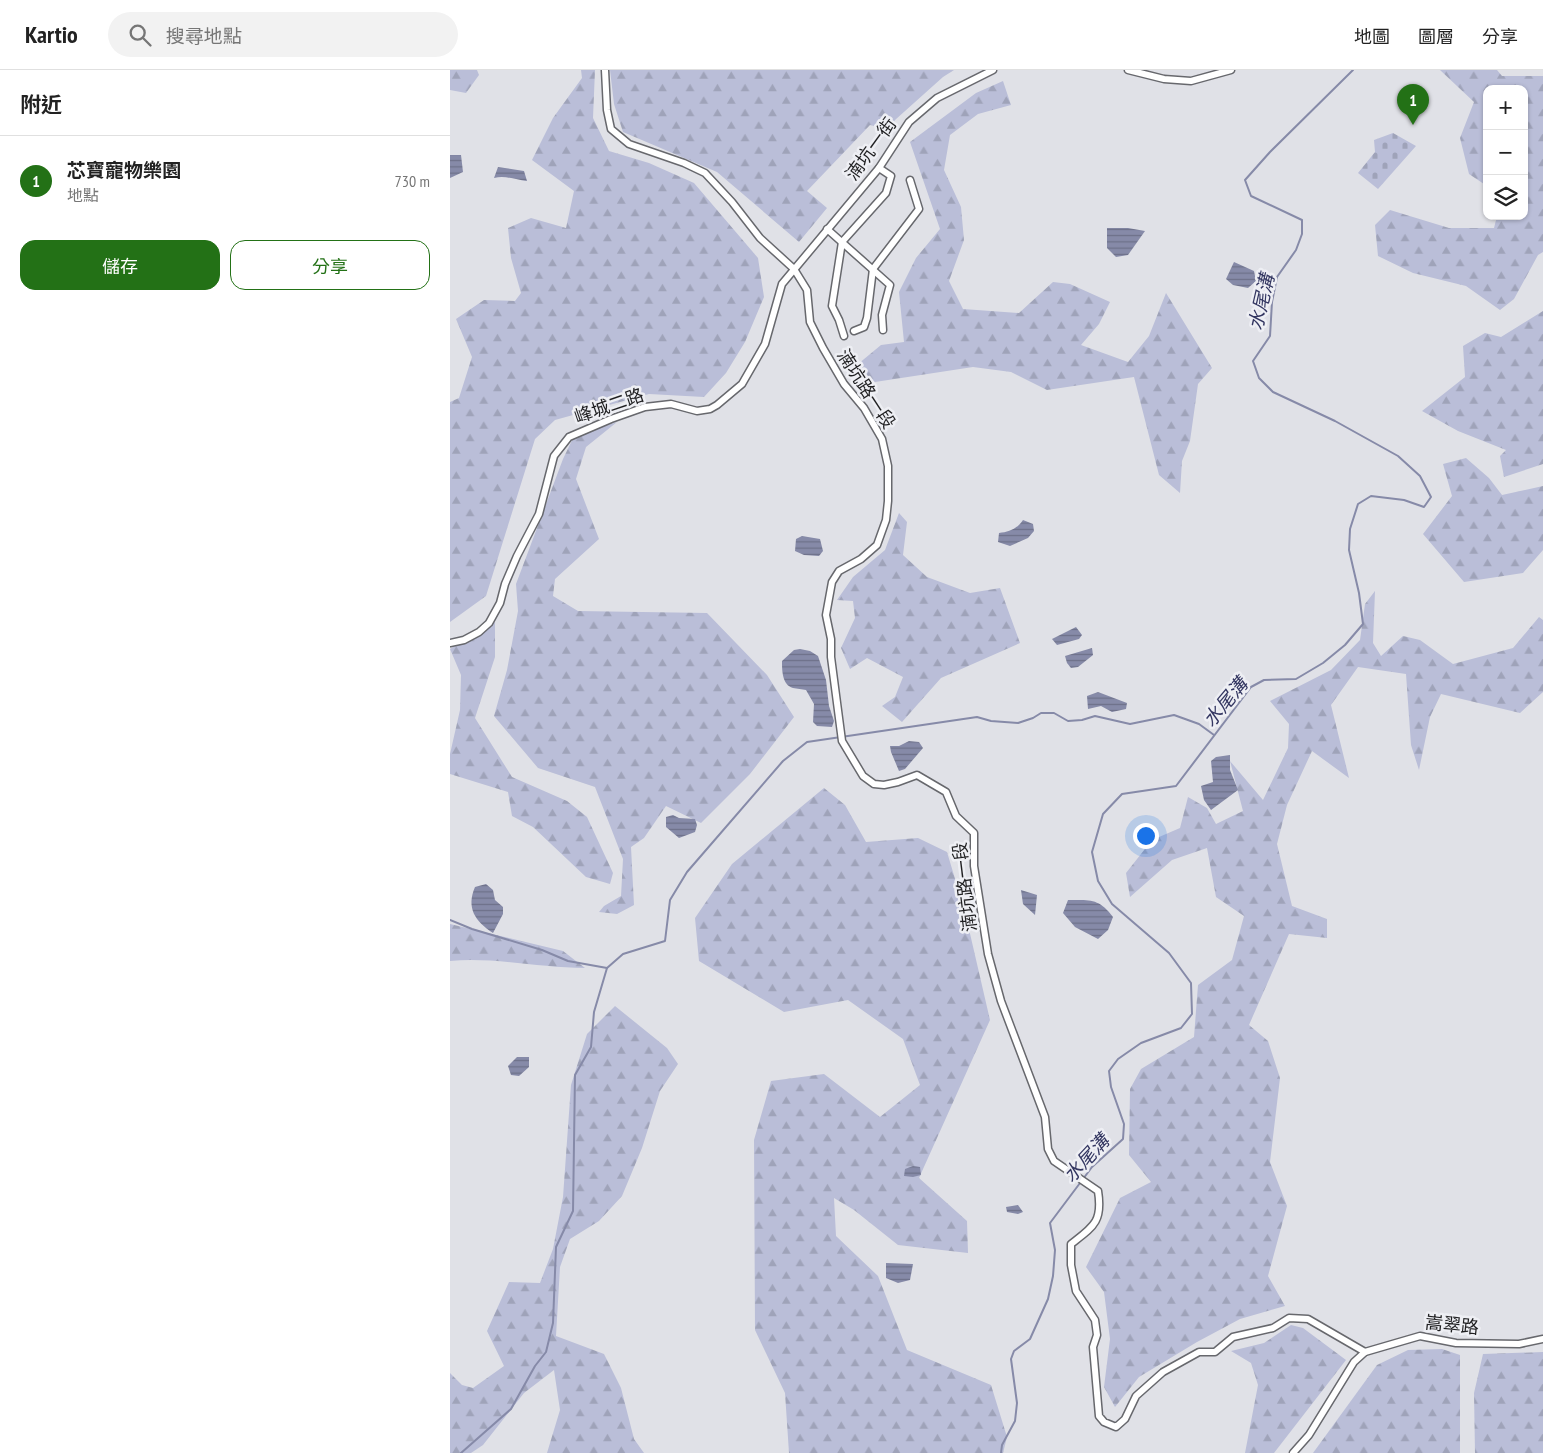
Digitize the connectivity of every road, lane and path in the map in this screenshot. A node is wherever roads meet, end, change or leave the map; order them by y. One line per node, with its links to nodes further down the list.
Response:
1 (605, 70): 9 (street, 湳坑路一段)
2 (993, 70): 5 (street, 湳坑一街)
3 (1128, 70): 4 (street)
4 (1231, 70)
5 (879, 168): 7 (street, 湳坑一街); 8 (street)
6 (910, 180): 10 (street)
7 (827, 229): 8 (street); 9 (street, 湳坑一街)
8 (842, 242): 10 (street); 13 (street)
9 (794, 269): 14 (street, 峰城二路); 16 (street, 湳坑路一段)
10 (872, 269): 11 (street); 12 (street)
11 (883, 330)
12 (854, 331)
13 (844, 336)
14 (450, 643)
15 (1543, 1339): 16 (street, 嵩翠路)
16 (1365, 1352): 17 (street)
17 (1293, 1453)

